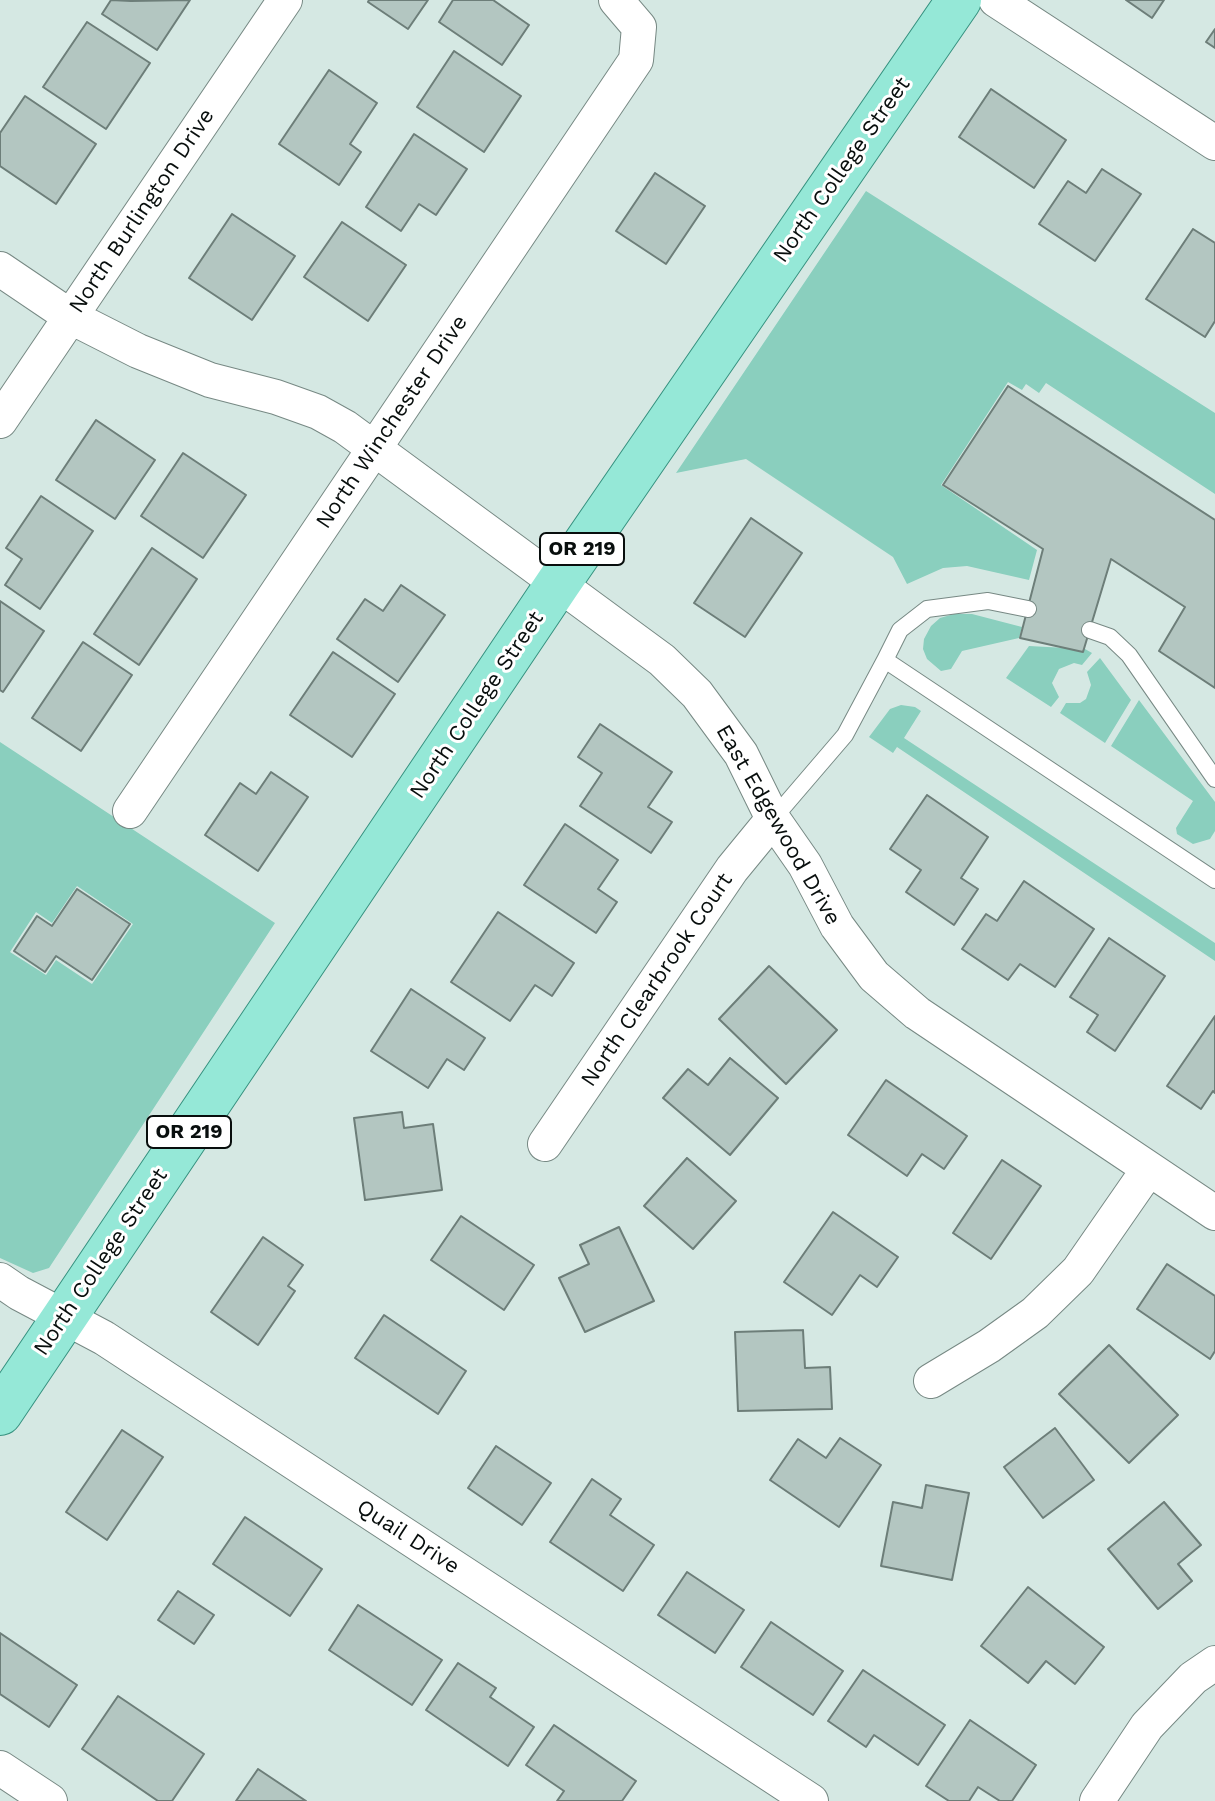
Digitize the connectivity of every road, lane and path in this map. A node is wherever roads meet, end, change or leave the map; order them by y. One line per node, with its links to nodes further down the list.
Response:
1 (285, 0): 7 (street, North Burlington Drive)
2 (616, 0): 9 (street, North Winchester Drive)
3 (959, 0): 10 (main road, North College Street / OR 219)
4 (996, 0): 5 (street)
5 (1215, 143)
6 (0, 269): 7 (street, East Edgewood Drive)
7 (71, 317): 8 (street, North Burlington Drive); 9 (street, East Edgewood Drive)
8 (0, 421)
9 (374, 448): 10 (street, East Edgewood Drive); 15 (street, North Winchester Drive)
10 (559, 582): 16 (street, East Edgewood Drive); 22 (main road, North College Street / OR 219)
11 (1028, 609): 13 (lane)
12 (1090, 630): 14 (lane)
13 (885, 660): 16 (lane); 17 (lane)
14 (1215, 779)
15 (130, 811)
16 (773, 819): 18 (street, North Clearbrook Court); 19 (street, East Edgewood Drive)
17 (1213, 874)
18 (545, 1144)
19 (1148, 1170): 20 (street, East Edgewood Drive); 23 (street)
20 (1215, 1213)
21 (0, 1280): 22 (street, Quail Drive)
22 (64, 1317): 24 (main road, North College Street / OR 219); 28 (street, Quail Drive)
23 (931, 1381)
24 (0, 1413)
25 (1215, 1663): 29 (street)
26 (0, 1768): 27 (street)
27 (50, 1801)
28 (811, 1801)
29 (1097, 1801)

